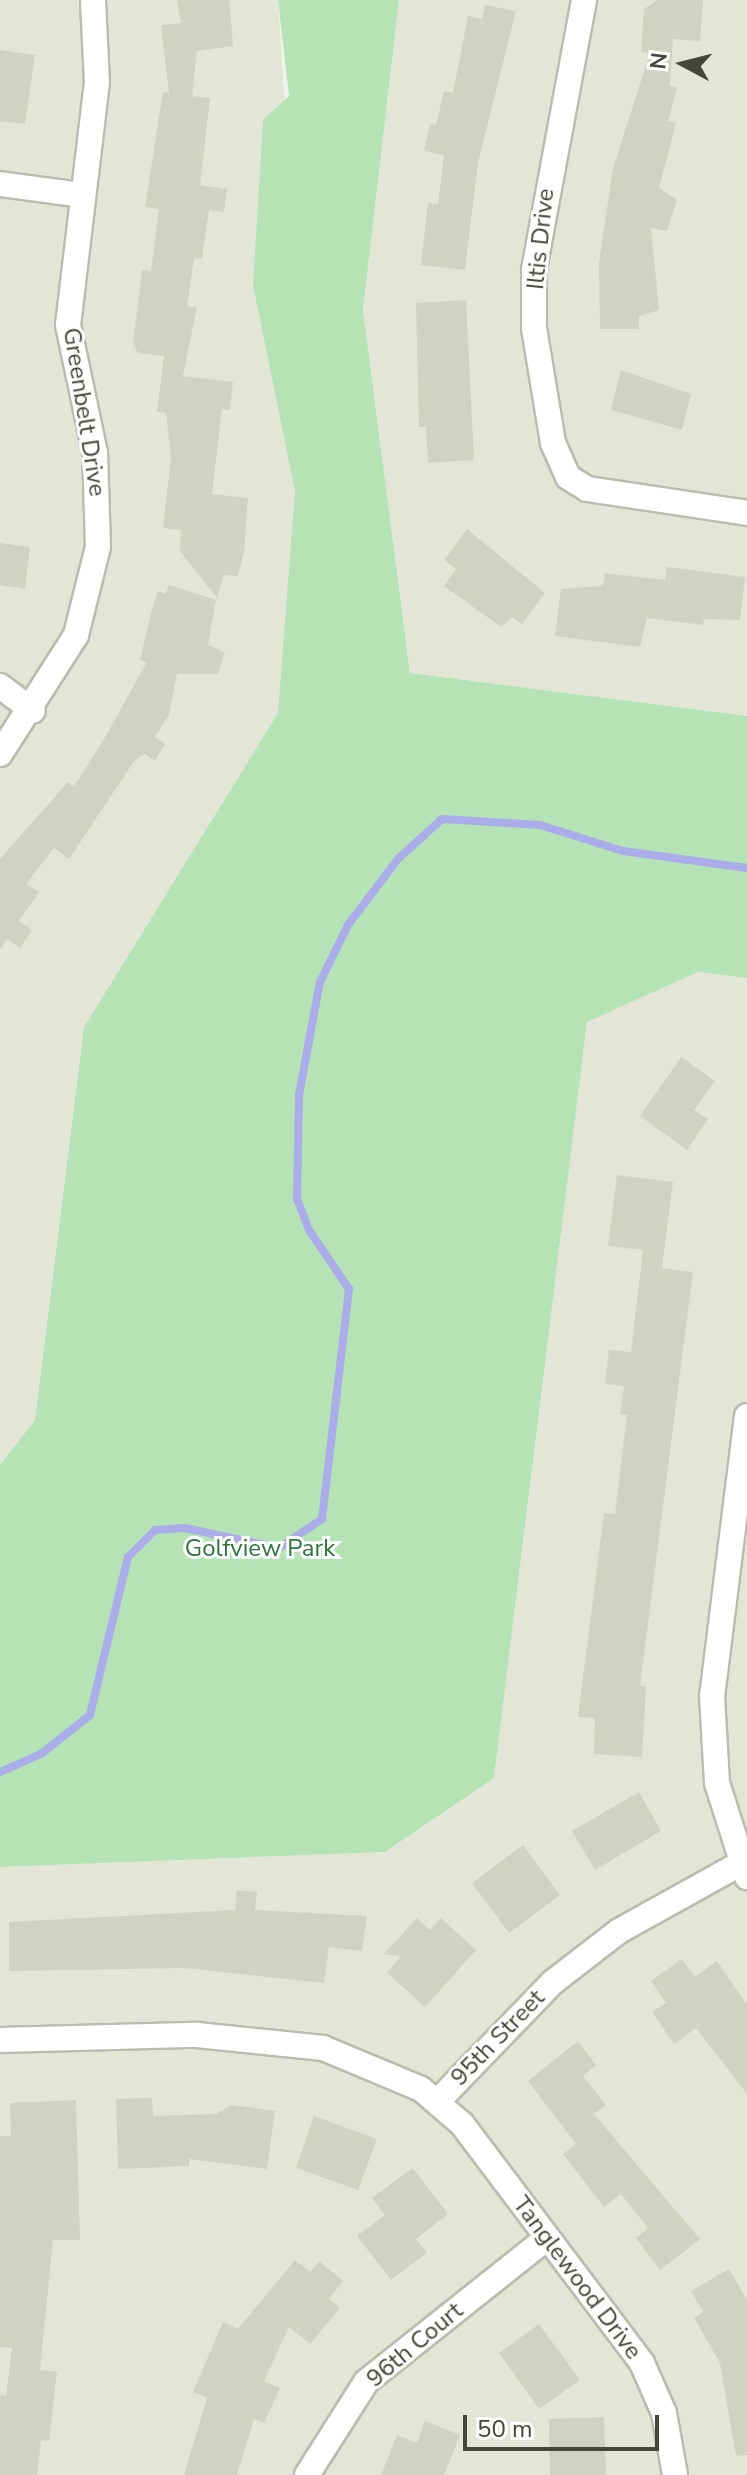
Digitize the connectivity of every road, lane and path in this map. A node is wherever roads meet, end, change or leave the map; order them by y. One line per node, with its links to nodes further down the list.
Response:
1 (93, 0): 4 (street, Greenbelt Drive)
2 (584, 0): 5 (street, Iltis Drive)
3 (0, 184): 4 (street)
4 (82, 195): 7 (street, Greenbelt Drive)
5 (747, 513)
6 (0, 686): 7 (street)
7 (33, 711): 8 (street, Greenbelt Drive)
8 (0, 754)
9 (747, 1416): 10 (street)
10 (744, 1871): 12 (street, 95th Street)
11 (0, 2040): 12 (street, 95th Street)
12 (437, 2102): 13 (street, Tanglewood Drive)
13 (547, 2238): 14 (street, 96th Court); 15 (street, Tanglewood Drive)
14 (307, 2475)
15 (675, 2475)

